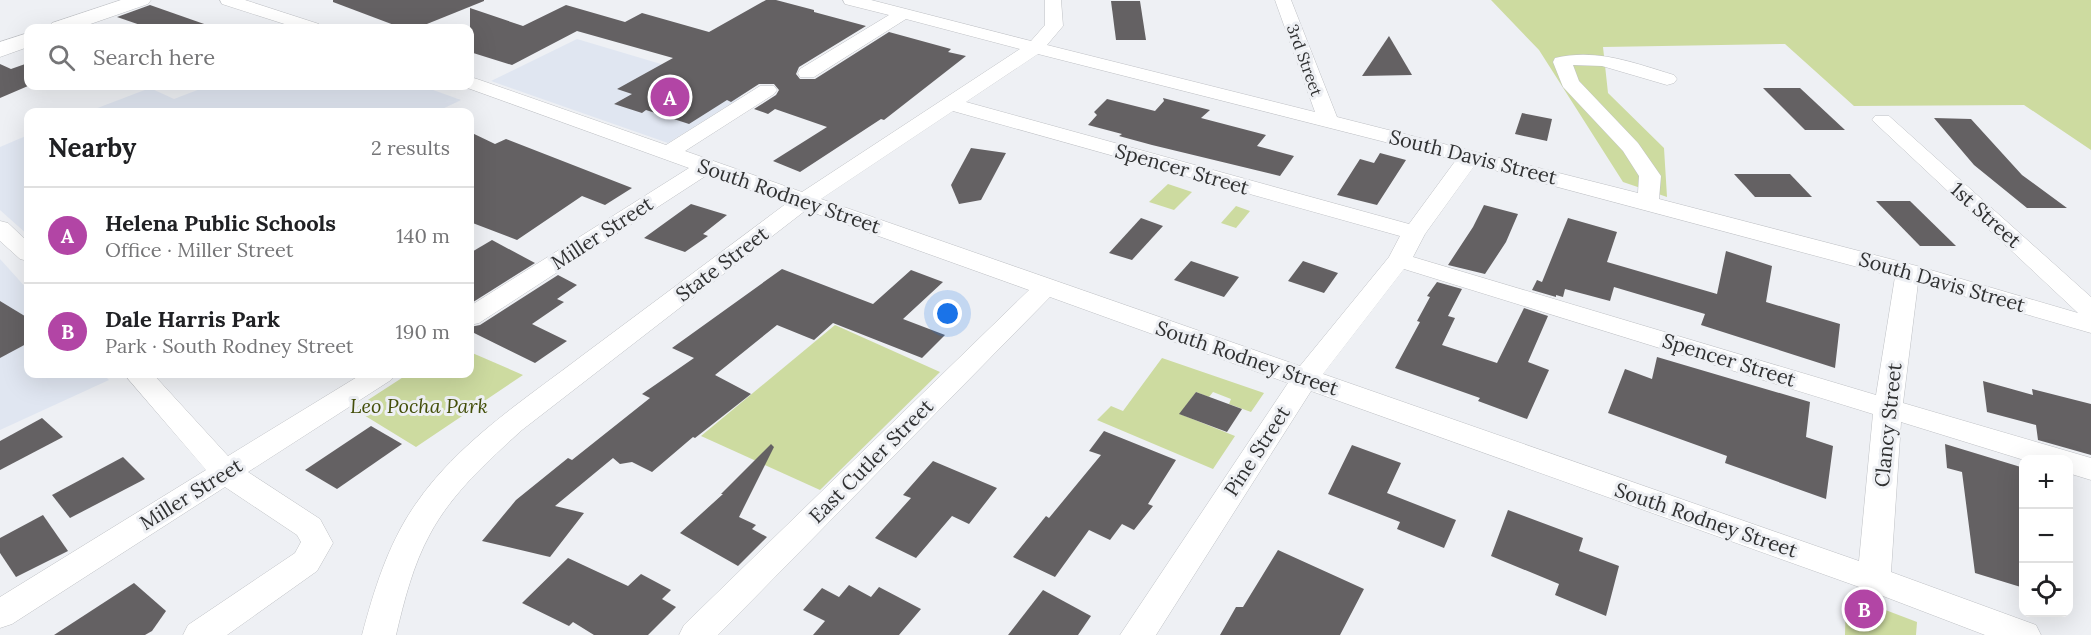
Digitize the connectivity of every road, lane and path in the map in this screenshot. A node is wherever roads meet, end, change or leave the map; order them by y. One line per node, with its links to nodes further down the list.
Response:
1 (141, 0): 7 (street)
2 (228, 0): 8 (street)
3 (851, 0): 6 (street, South Davis Street)
4 (1053, 0): 10 (street, State Street)
5 (1283, 0): 17 (street, 3rd Street)
6 (903, 14): 10 (street, South Davis Street); 12 (street)
7 (72, 24)
8 (301, 24)
9 (24, 41): 11 (street)
10 (1034, 48): 16 (street, State Street); 17 (street, South Davis Street)
11 (0, 50)
12 (807, 73)
13 (1667, 79): 23 (street)
14 (474, 84): 19 (street, South Rodney Street)
15 (767, 90): 19 (street)
16 (950, 104): 22 (street, State Street); 25 (street, Spencer Street)
17 (1328, 120): 20 (street, South Davis Street)
18 (1882, 120): 30 (street, 1st Street)
19 (666, 154): 21 (street, South Rodney Street)
20 (1470, 156): 23 (street, South Davis Street); 25 (street, Pine Street)
21 (703, 168): 22 (street, South Rodney Street); 31 (street, Miller Street)
22 (805, 200): 29 (street, South Rodney Street); 44 (street, State Street)
23 (1648, 201): 28 (street, South Davis Street)
24 (0, 228): 26 (street)
25 (1414, 233): 27 (street, Pine Street)
26 (24, 250)
27 (1399, 260): 35 (street, Pine Street); 36 (street, Spencer Street)
28 (1908, 271): 32 (street, South Davis Street); 36 (street, Clancy Street)
29 (1046, 287): 35 (street, South Rodney Street); 45 (street, East Cutler Street)
30 (2091, 311)
31 (474, 314)
32 (2091, 325)
33 (142, 378): 40 (street)
34 (375, 378): 40 (street, Miller Street)
35 (1305, 378): 41 (street, South Rodney Street); 46 (street, Pine Street)
36 (1888, 408): 37 (street, Spencer Street); 41 (street, Clancy Street)
37 (2046, 455)
38 (2073, 464): 39 (street)
39 (2091, 469)
40 (226, 473): 42 (street, Miller Street); 43 (street)
41 (1874, 579): 47 (street, South Rodney Street)
42 (0, 614)
43 (200, 635)
44 (380, 635)
45 (696, 635)
46 (1137, 635)
47 (2024, 635)

